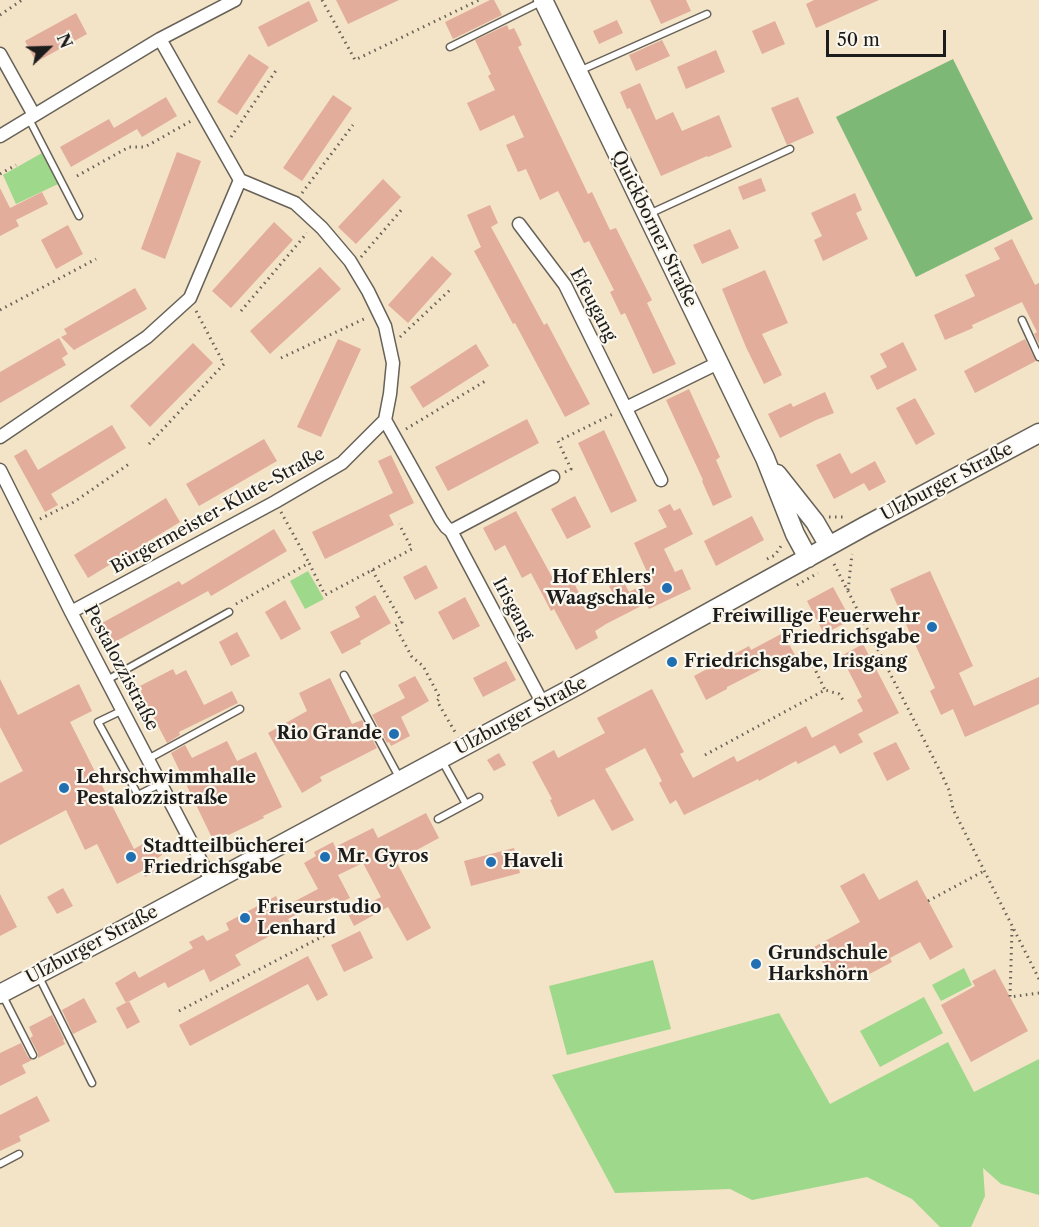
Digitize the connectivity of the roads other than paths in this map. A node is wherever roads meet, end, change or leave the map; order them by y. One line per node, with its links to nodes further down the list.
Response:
1 (235, 0): 4 (street)
2 (543, 1): 5 (lane); 7 (main road, Quickborner Straße)
3 (707, 14): 7 (lane)
4 (160, 39): 8 (street); 11 (street)
5 (450, 47)
6 (0, 54): 8 (street)
7 (578, 71): 13 (main road, Quickborner Straße)
8 (31, 117): 9 (street); 12 (lane)
9 (0, 136)
10 (790, 149): 13 (lane)
11 (240, 180): 19 (street); 21 (street)
12 (79, 216)
13 (646, 216): 17 (main road, Quickborner Straße)
14 (519, 224): 18 (street, Efeugang)
15 (1022, 320): 16 (lane)
16 (1039, 357)
17 (718, 363): 18 (street); 22 (main road, Quickborner Straße)
18 (626, 408): 25 (street, Efeugang)
19 (385, 420): 26 (street, Irisgang); 29 (street, Bürgermeister-Klute-Straße)
20 (1039, 433): 27 (main road, Ulzburger Straße)
21 (0, 437)
22 (765, 458): 27 (main road, Quickborner Straße); 28 (main road, Quickborner Straße)
23 (0, 470): 29 (street, Pestalozzistraße)
24 (553, 477): 26 (street)
25 (661, 480)
26 (451, 531): 33 (street, Irisgang)
27 (832, 555): 28 (main road, Ulzburger Straße)
28 (808, 558): 33 (main road, Ulzburger Straße)
29 (71, 612): 32 (street, Pestalozzistraße)
30 (229, 612): 32 (lane)
31 (344, 675): 38 (lane)
32 (107, 680): 35 (street, Pestalozzistraße)
33 (543, 704): 37 (main road, Ulzburger Straße)
34 (240, 709): 36 (lane)
35 (123, 710): 36 (street, Pestalozzistraße); 39 (lane)
36 (148, 759): 39 (street, Pestalozzistraße)
37 (441, 759): 38 (main road, Ulzburger Straße); 41 (lane)
38 (401, 780): 43 (main road, Ulzburger Straße)
39 (161, 784): 43 (street, Pestalozzistraße)
40 (479, 796): 41 (lane)
41 (466, 804): 42 (lane)
42 (438, 819)
43 (212, 882): 44 (main road, Ulzburger Straße)
44 (37, 974): 45 (main road, Ulzburger Straße); 47 (lane)
45 (1, 993): 46 (lane)
46 (33, 1055)
47 (92, 1083)
48 (19, 1154): 49 (lane)
49 (0, 1164)

